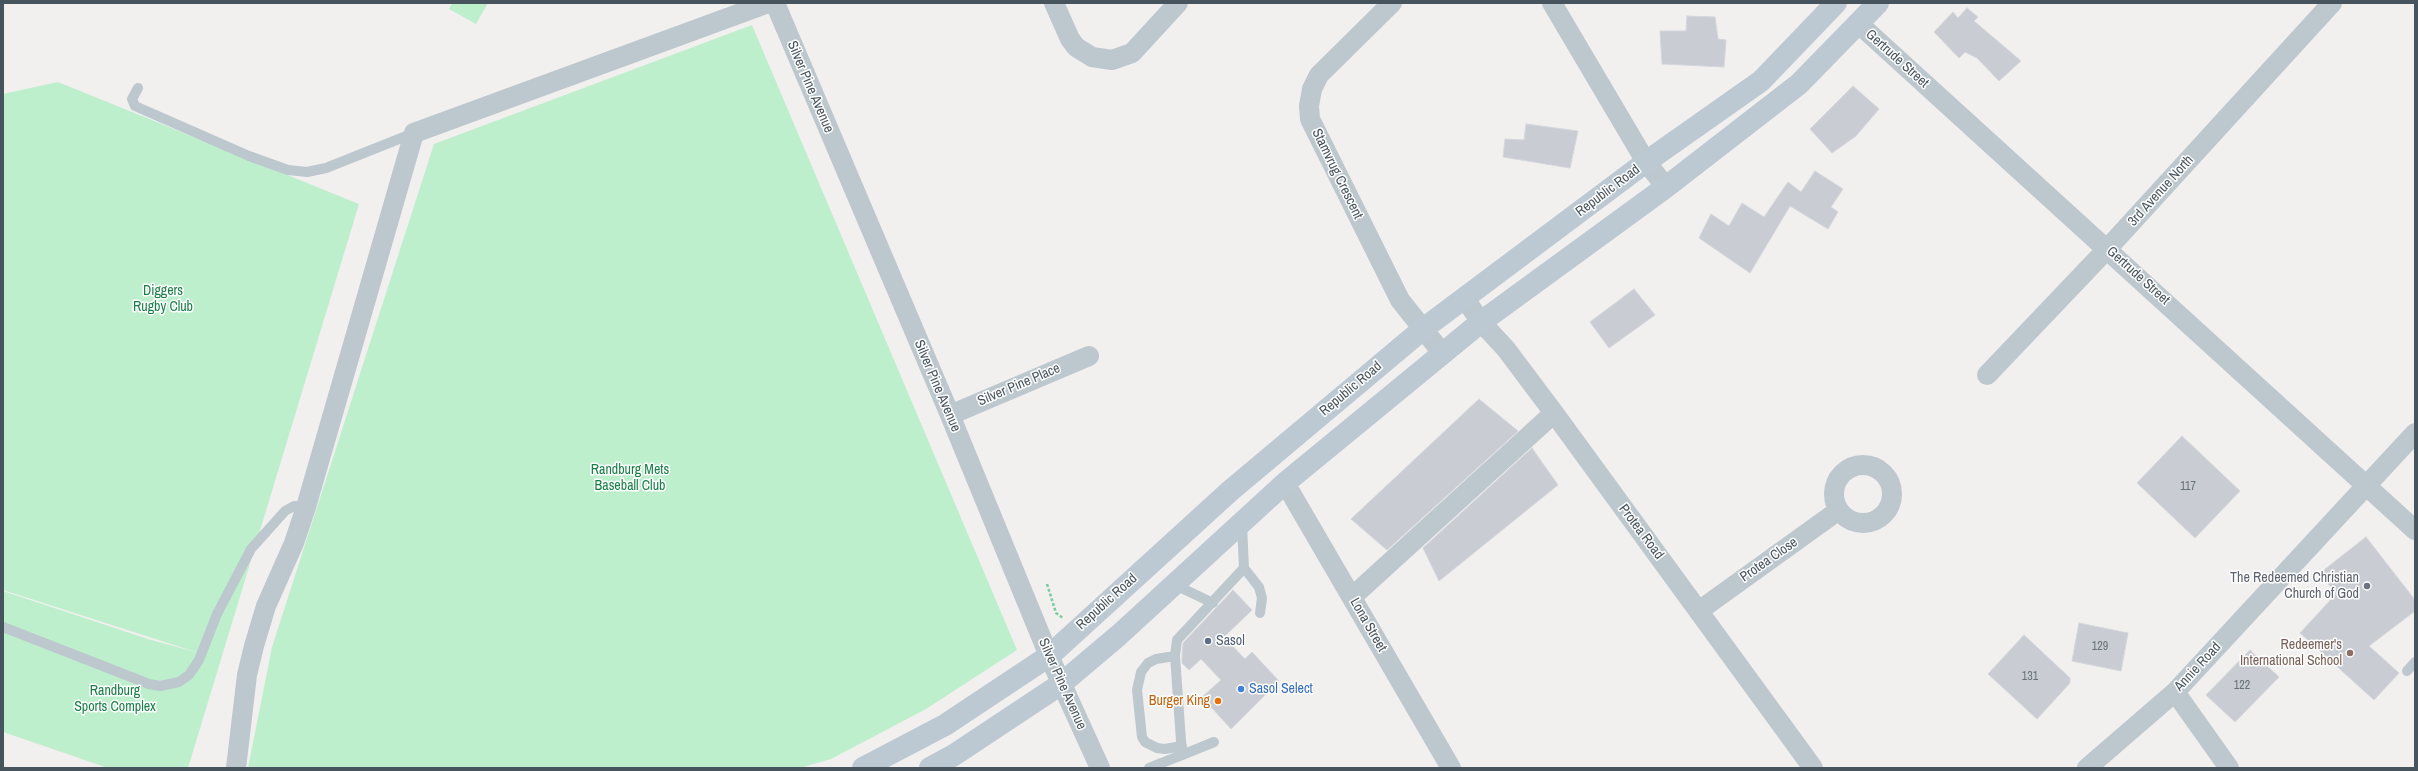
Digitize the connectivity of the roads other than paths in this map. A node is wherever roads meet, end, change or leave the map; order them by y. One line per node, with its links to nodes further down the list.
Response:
1 (768, 3): 12 (street)
2 (775, 3): 23 (street, Silver Pine Avenue)
3 (1054, 3): 4 (street)
4 (1178, 3)
5 (1392, 3): 18 (street, Stamvrug Crescent)
6 (1552, 3): 13 (street)
7 (1836, 3): 13 (main road, Republic Road)
8 (1878, 3): 10 (main road)
9 (2332, 3): 15 (street, 3rd Avenue North)
10 (1859, 24): 14 (main road); 15 (street, Gertrude Street)
11 (138, 88): 12 (lane)
12 (414, 133): 27 (street)
13 (1646, 162): 14 (street); 16 (main road, Republic Road)
14 (1666, 187): 17 (main road)
15 (2108, 248): 21 (street, 3rd Avenue North); 26 (street, Gertrude Street)
16 (1465, 299): 17 (street, Protea Road); 18 (main road, Republic Road)
17 (1481, 322): 19 (main road); 22 (street, Protea Road)
18 (1423, 329): 19 (street, Stamvrug Crescent); 38 (main road, Republic Road)
19 (1443, 354): 25 (main road)
20 (1089, 356): 23 (street, Silver Pine Place)
21 (1987, 375)
22 (1554, 413): 33 (street); 35 (street, Protea Road)
23 (950, 415): 38 (street, Silver Pine Avenue)
24 (2415, 433): 26 (street, Annie Road)
25 (1286, 482): 29 (main road); 33 (street, Lona Street)
26 (2367, 486): 30 (street, Gertrude Street); 43 (street, Annie Road)
27 (306, 508): 37 (lane); 46 (street)
28 (1839, 510): 35 (street, Protea Close)
29 (1242, 520): 31 (lane); 32 (main road)
30 (2415, 530)
31 (1244, 568): 34 (lane); 36 (lane)
32 (1173, 584): 34 (lane); 42 (main road)
33 (1352, 597): 51 (street, Lona Street)
34 (1213, 603): 39 (lane)
35 (1700, 610): 52 (street, Protea Road)
36 (1260, 613)
37 (3, 627)
38 (1048, 656): 42 (street, Silver Pine Avenue); 47 (main road, Republic Road)
39 (1175, 656): 45 (lane); 45 (lane)
40 (2415, 662): 41 (lane)
41 (2407, 671)
42 (1062, 684): 48 (main road); 49 (street, Silver Pine Avenue)
43 (2175, 692): 53 (street, Annie Road); 54 (street)
44 (1214, 742): 45 (lane)
45 (1182, 751): 50 (lane)
46 (236, 768)
47 (862, 768)
48 (930, 768)
49 (1100, 768)
50 (1149, 768)
51 (1451, 768)
52 (1813, 768)
53 (2087, 768)
54 (2229, 768)

